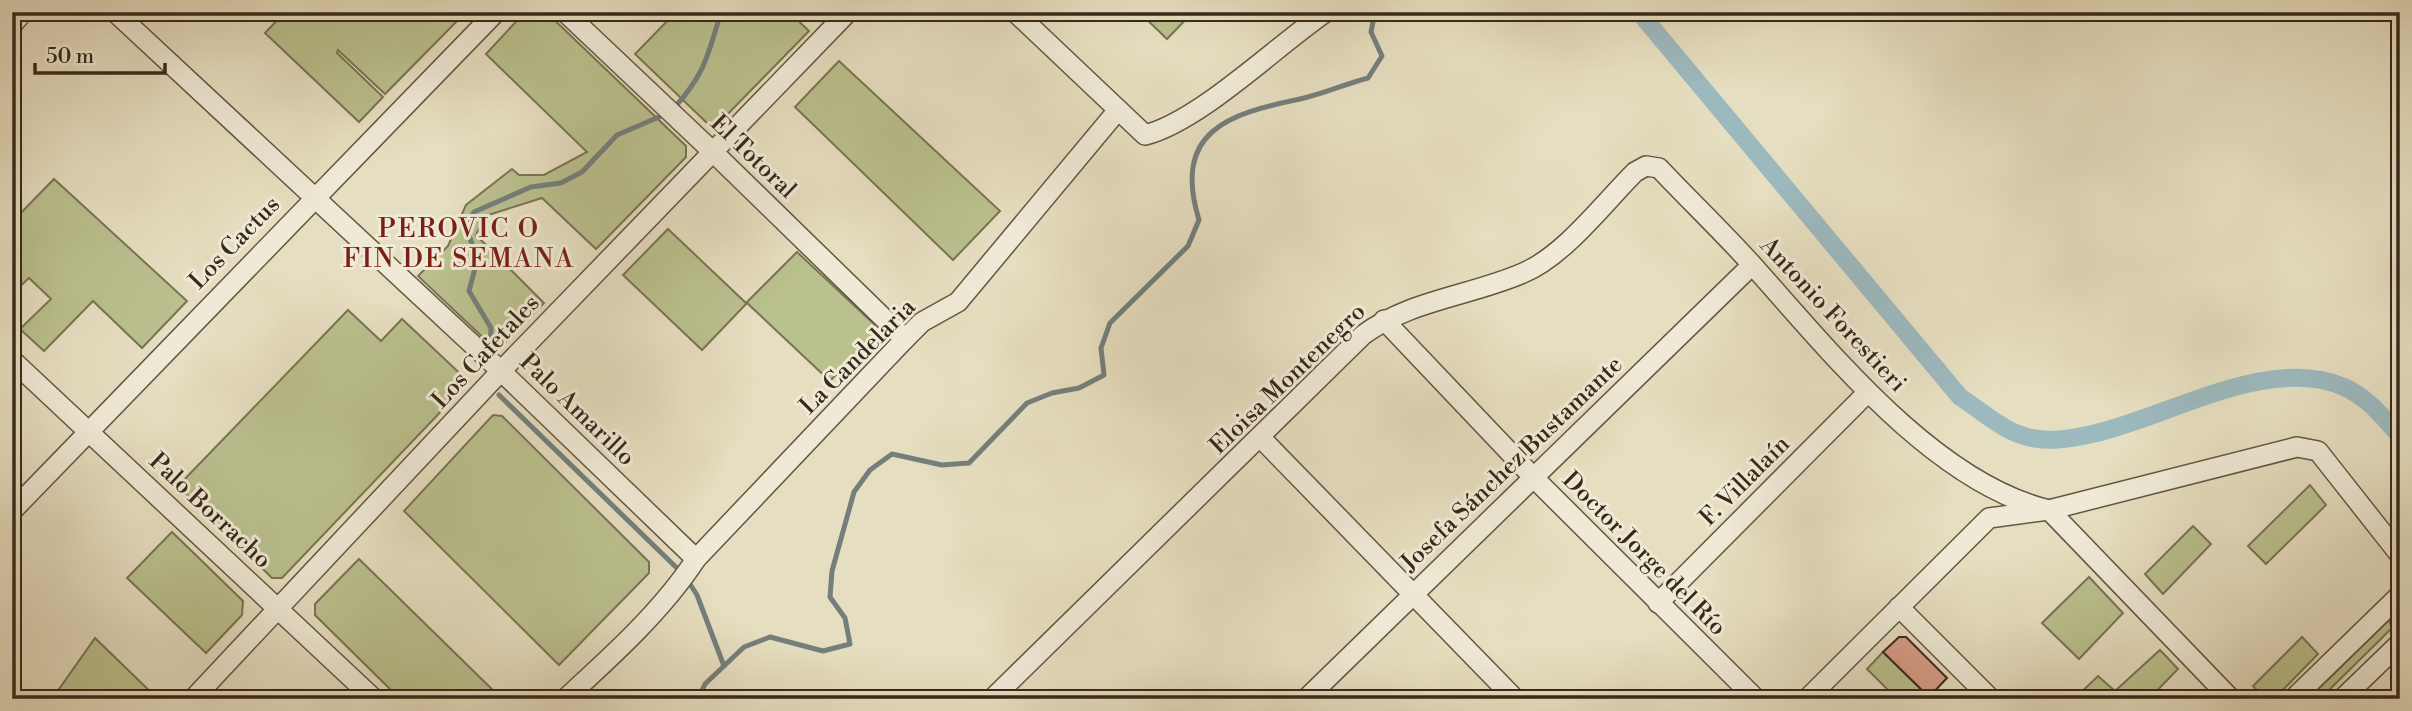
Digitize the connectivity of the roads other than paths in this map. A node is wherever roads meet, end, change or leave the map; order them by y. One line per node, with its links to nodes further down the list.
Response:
1 (23, 12): 8 (street)
2 (115, 12): 12 (street, Palo Amarillo)
3 (496, 12): 12 (street, Los Cactus)
4 (565, 12): 10 (street, El Totoral)
5 (848, 12): 10 (street, Los Cafetales)
6 (1015, 12): 9 (street)
7 (1326, 12): 9 (street)
8 (12, 25)
9 (1118, 110): 15 (street, La Candelaria)
10 (712, 151): 15 (street, El Totoral); 17 (street, Los Cafetales)
11 (1659, 168): 13 (street, Antonio Forestieri); 14 (street, Eloisa Montenegro)
12 (314, 197): 17 (street, Palo Amarillo); 19 (street, Los Cactus)
13 (1752, 265): 18 (street, Antonio Forestieri); 21 (street, Josefa Sánchez Bustamante)
14 (1384, 320): 20 (street, Eloisa Montenegro); 21 (street, Doctor Jorge del Río)
15 (905, 339): 27 (street, La Candelaria)
16 (12, 360): 19 (street, Palo Borracho)
17 (501, 370): 27 (street, Palo Amarillo); 32 (street, Los Cafetales)
18 (1867, 393): 22 (street, Antonio Forestieri); 30 (street, F. Villalaín)
19 (89, 431): 24 (street, Los Cactus); 32 (street, Palo Borracho)
20 (1260, 438): 28 (street); 34 (street, Eloisa Montenegro)
21 (1535, 480): 28 (street, Josefa Sánchez Bustamante); 30 (street, Doctor Jorge del Río)
22 (1986, 485): 23 (street, Antonio Forestieri); 25 (street)
23 (2049, 510): 25 (street); 26 (street); 43 (street, Antonio Forestieri)
24 (12, 511)
25 (1989, 518): 31 (street)
26 (2400, 555)
27 (696, 559): 37 (street, La Candelaria)
28 (1413, 593): 38 (street, Josefa Sánchez Bustamante); 39 (street)
29 (2400, 595): 44 (street)
30 (1658, 603): 40 (street, Doctor Jorge del Río)
31 (1899, 607): 41 (street); 42 (street)
32 (279, 609): 35 (street, Los Cafetales); 36 (street, Palo Borracho)
33 (2400, 643): 45 (street)
34 (1004, 695)
35 (193, 699)
36 (374, 699)
37 (565, 699)
38 (1306, 699)
39 (1515, 699)
40 (1756, 699)
41 (1807, 699)
42 (1991, 699)
43 (2231, 699)
44 (2293, 699)
45 (2342, 699)

